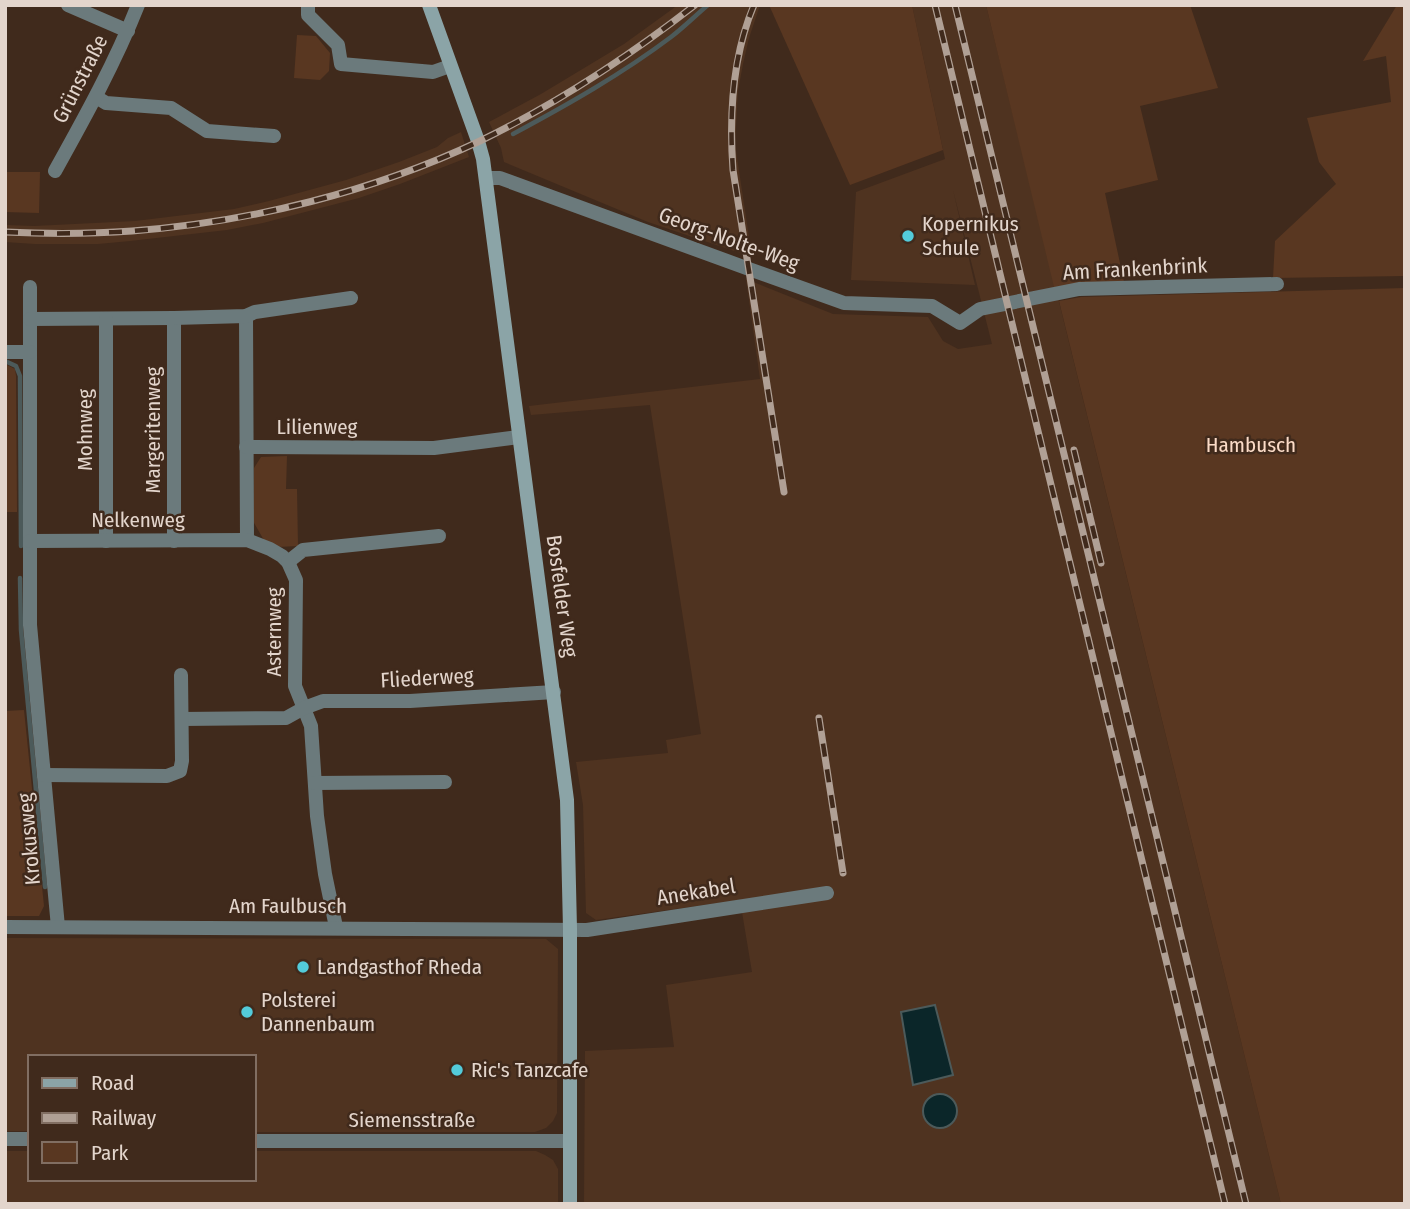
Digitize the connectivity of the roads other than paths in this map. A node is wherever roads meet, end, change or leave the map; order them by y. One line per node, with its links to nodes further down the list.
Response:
1 (68, 5): 5 (street)
2 (138, 5): 5 (street, Grünstraße)
3 (308, 5): 6 (street)
4 (429, 5): 6 (street, Bosfelder Weg)
5 (128, 31): 7 (street, Grünstraße)
6 (450, 66): 10 (street, Bosfelder Weg)
7 (96, 97): 8 (street); 9 (street, Grünstraße)
8 (274, 136)
9 (55, 171)
10 (486, 178): 18 (street, Georg-Nolte-Weg); 21 (street, Bosfelder Weg)
11 (1277, 284): 18 (street, Am Frankenbrink)
12 (30, 287): 15 (street, Krokusweg)
13 (351, 298): 14 (street)
14 (246, 316): 16 (street); 22 (street, Lilienweg)
15 (30, 318): 17 (street); 20 (street, Krokusweg)
16 (174, 318): 17 (street); 27 (street, Margeritenweg)
17 (106, 319): 26 (street, Mohnweg)
18 (960, 323)
19 (5, 352): 20 (street)
20 (30, 352): 25 (street, Krokusweg)
21 (519, 437): 22 (street, Lilienweg); 30 (street, Bosfelder Weg)
22 (246, 447): 24 (street)
23 (439, 536): 28 (street)
24 (247, 540): 27 (street, Nelkenweg); 28 (street, Nelkenweg)
25 (30, 541): 26 (street, Nelkenweg); 33 (street, Krokusweg)
26 (106, 541): 27 (street, Nelkenweg)
27 (174, 541)
28 (289, 562): 31 (street, Asternweg)
29 (181, 675): 32 (street)
30 (554, 692): 31 (street, Fliederweg); 40 (street, Bosfelder Weg)
31 (304, 708): 32 (street, Fliederweg); 35 (street, Asternweg)
32 (182, 719): 33 (street)
33 (44, 775): 38 (street, Krokusweg)
34 (445, 782): 35 (street)
35 (315, 783): 39 (street, Asternweg)
36 (827, 893): 40 (street, Anekabel)
37 (5, 927): 38 (street, Am Faulbusch)
38 (58, 927): 39 (street, Am Faulbusch)
39 (336, 927): 40 (street, Am Faulbusch)
40 (570, 929): 44 (street, Bosfelder Weg)
41 (5, 1139): 42 (street)
42 (28, 1139)
43 (256, 1141): 44 (street, Siemensstraße)
44 (570, 1141): 45 (street, Bosfelder Weg)
45 (570, 1204)

